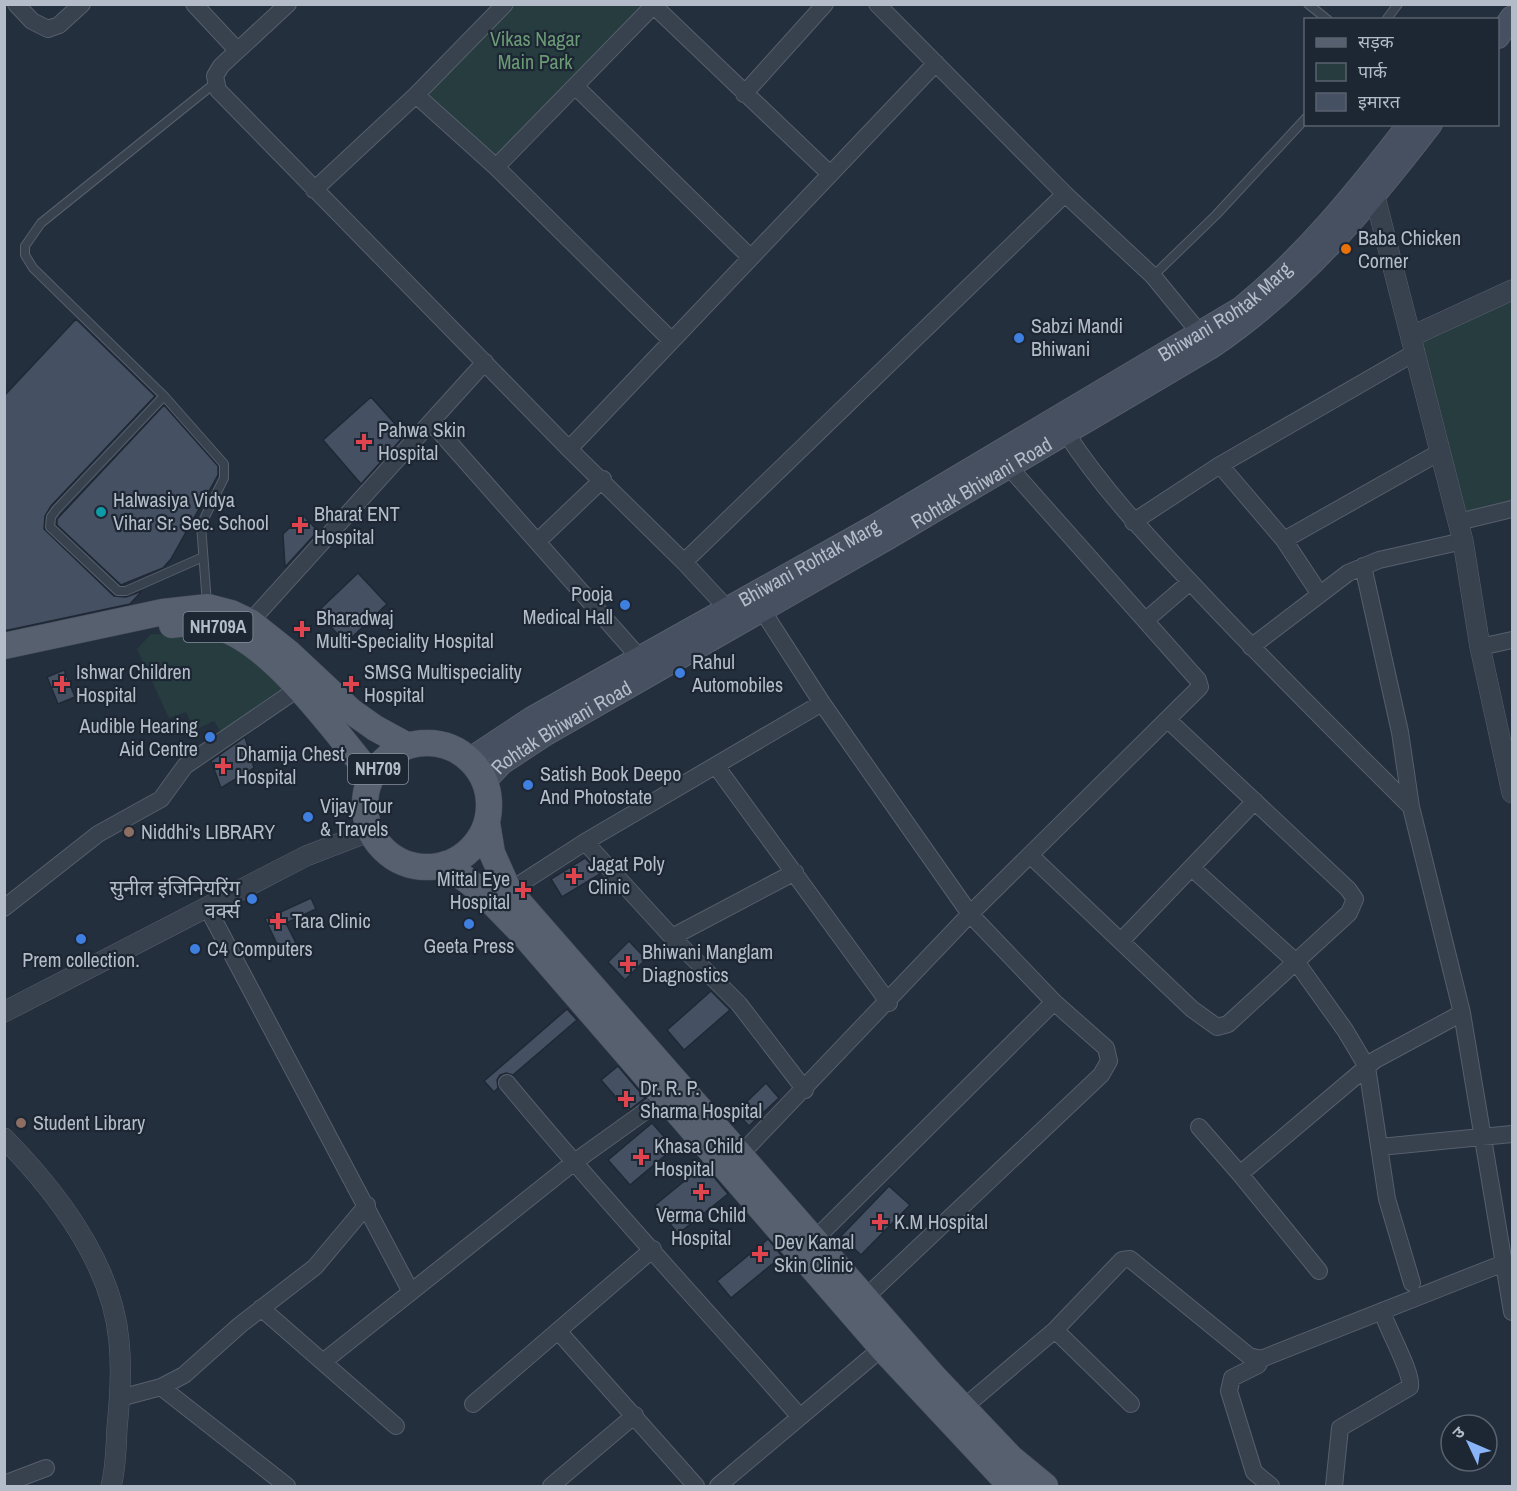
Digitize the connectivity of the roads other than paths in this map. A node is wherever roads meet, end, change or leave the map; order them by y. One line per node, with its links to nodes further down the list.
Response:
1 (16, 4): 2 (street)
2 (82, 4)
3 (194, 4): 17 (street)
4 (288, 4): 17 (street)
5 (505, 4): 21 (street)
6 (825, 4): 22 (street)
7 (877, 4): 18 (street)
8 (1308, 4): 13 (lane)
9 (1398, 4): 14 (lane)
10 (1504, 4): 15 (main road)
11 (653, 5): 20 (street); 22 (street)
12 (1512, 17): 16 (main road)
13 (1326, 18)
14 (1388, 18)
15 (1494, 18)
16 (1499, 34)
17 (237, 50): 19 (street)
18 (936, 63): 27 (street); 30 (street)
19 (214, 83): 29 (street); 38 (lane)
20 (575, 86): 26 (street); 31 (street)
21 (416, 94): 26 (street); 29 (street)
22 (744, 94): 27 (street)
23 (1304, 119): 32 (lane)
24 (1409, 126): 28 (main road, Bhiwani Rohtak Marg)
25 (1429, 126): 28 (main road)
26 (496, 167): 34 (street)
27 (829, 173): 31 (street)
28 (1370, 188): 35 (main road, Bhiwani Rohtak Marg); 36 (street)
29 (314, 190): 37 (street)
30 (1065, 194): 32 (street); 52 (street)
31 (750, 257): 34 (street)
32 (1154, 276): 35 (street)
33 (1512, 290): 36 (street)
34 (672, 340): 41 (street)
35 (1206, 340): 40 (main road, Rohtak Bhiwani Road); 58 (main road, Bhiwani Rohtak Marg)
36 (1414, 344): 42 (street); 43 (street)
37 (485, 362): 39 (street); 41 (street)
38 (164, 396): 51 (lane); 51 (lane)
39 (432, 423): 50 (street); 60 (street)
40 (1066, 433): 44 (main road, Rohtak Bhiwani Road); 47 (street)
41 (569, 449): 45 (street)
42 (1440, 452): 48 (street); 49 (street)
43 (1220, 465): 47 (street); 49 (street)
44 (1009, 467): 57 (main road, Rohtak Bhiwani Road); 59 (street)
45 (603, 479): 50 (street); 52 (street)
46 (1512, 509): 48 (street)
47 (1133, 522): 54 (street)
48 (1461, 532): 53 (street); 64 (street)
49 (1284, 540): 55 (street)
50 (537, 542): 66 (street)
51 (203, 557): 56 (lane)
52 (684, 562): 58 (street)
53 (1363, 566): 55 (street); 78 (street)
54 (1190, 582): 59 (street); 63 (street)
55 (1319, 593): 63 (street)
56 (208, 608): 60 (main road, NH709A); 62 (main road, NH709A)
57 (762, 610): 58 (main road, Rohtak Bhiwani Road); 68 (street)
58 (734, 616): 66 (main road, Bhiwani Rohtak Marg)
59 (1146, 620): 69 (street)
60 (250, 622): 71 (main road, NH709A)
61 (1512, 640): 64 (street)
62 (4, 646)
63 (1251, 647): 78 (street)
64 (1480, 647): 70 (street)
65 (4, 660): 67 (main road, NH709A)
66 (647, 666): 72 (main road, Bhiwani Rohtak Marg); 75 (main road, Rohtak Bhiwani Road)
67 (298, 688): 74 (main road, NH709A); 88 (street)
68 (822, 703): 73 (street); 89 (street)
69 (1168, 720): 77 (street); 82 (street)
70 (1507, 744): 76 (street)
71 (408, 746): 72 (main road, NH709); 74 (main road, NH709)
72 (470, 759): 75 (main road, NH709)
73 (716, 766): 81 (street); 85 (street)
74 (372, 776): 80 (main road, NH709)
75 (485, 781): 79 (main road, NH709)
76 (1512, 793)
77 (1256, 801): 84 (street); 92 (street)
78 (1411, 807): 96 (street)
79 (487, 823): 83 (main road); 86 (main road)
80 (371, 831): 83 (main road); 87 (street)
81 (585, 842): 86 (street); 90 (street)
82 (1031, 856): 89 (street); 91 (street)
83 (446, 864): 100 (main road)
84 (1193, 869): 91 (street); 92 (street)
85 (795, 872): 90 (street); 94 (street)
86 (509, 891): 106 (main road)
87 (207, 907): 95 (street); 109 (street)
88 (4, 908)
89 (970, 914): 93 (street); 94 (street)
90 (672, 937): 99 (street)
91 (1122, 940): 92 (street)
92 (1297, 963): 97 (street)
93 (1054, 1002): 110 (street); 116 (street)
94 (889, 1003): 99 (street)
95 (4, 1012)
96 (1462, 1012): 97 (street); 104 (street)
97 (1367, 1067): 105 (street); 108 (street)
98 (507, 1083): 107 (street)
99 (805, 1090): 106 (street)
100 (665, 1097): 107 (street); 110 (main road)
101 (1199, 1127): 108 (street)
102 (1512, 1134): 104 (street)
103 (4, 1138): 126 (street)
104 (1481, 1138): 105 (street); 112 (street)
105 (1380, 1147): 114 (street)
106 (740, 1155): 110 (main road)
107 (573, 1163): 111 (street); 115 (street)
108 (1240, 1174): 113 (street)
109 (367, 1205): 115 (street); 117 (street)
110 (807, 1247): 116 (main road); 122 (main road)
111 (653, 1249): 121 (street); 131 (street)
112 (1504, 1263): 118 (street); 119 (street)
113 (1319, 1271)
114 (1412, 1283)
115 (411, 1292): 124 (street)
116 (866, 1297): 129 (main road)
117 (261, 1308): 124 (street); 125 (street)
118 (1382, 1311): 123 (street); 143 (street)
119 (1512, 1312)
120 (1055, 1330): 123 (street); 128 (street); 129 (street)
121 (559, 1332): 127 (street); 130 (street)
122 (882, 1348): 131 (street); 140 (main road)
123 (1261, 1359): 142 (street)
124 (323, 1362): 132 (street)
125 (161, 1387): 126 (street); 136 (street)
126 (120, 1398): 135 (street)
127 (473, 1404)
128 (1131, 1404)
129 (963, 1408): 141 (main road)
130 (635, 1415): 137 (street); 138 (street)
131 (800, 1417): 139 (street)
132 (396, 1426)
133 (46, 1468): 134 (street)
134 (4, 1484)
135 (115, 1485)
136 (287, 1486)
137 (551, 1486)
138 (696, 1486)
139 (718, 1486)
140 (1011, 1486)
141 (1045, 1486)
142 (1272, 1486)
143 (1334, 1486)

